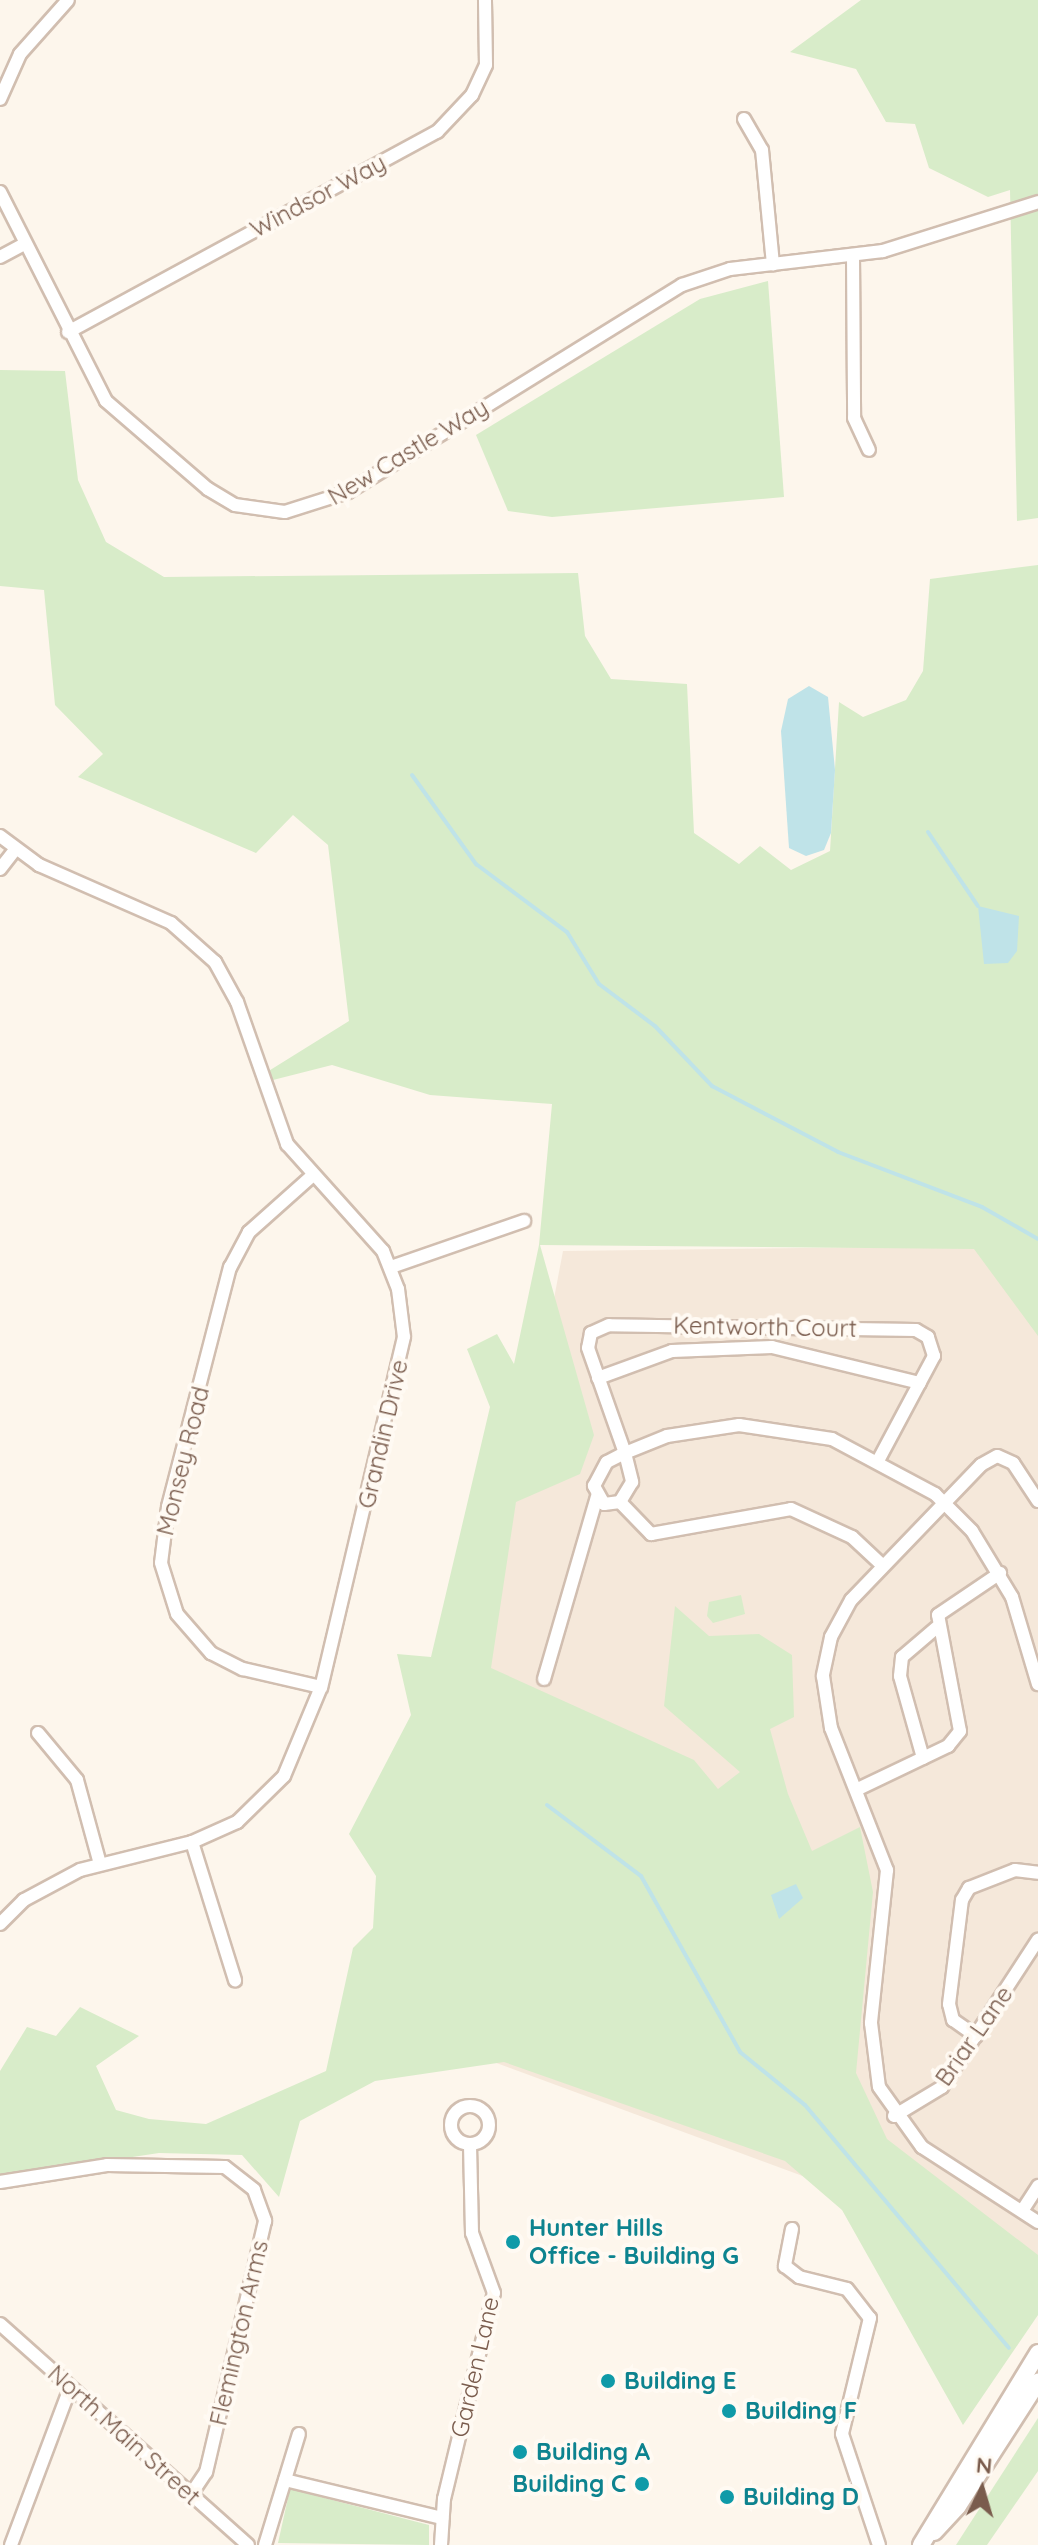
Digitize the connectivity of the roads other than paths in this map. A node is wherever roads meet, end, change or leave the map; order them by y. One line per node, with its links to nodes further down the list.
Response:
1 (68, 0): 3 (street)
2 (485, 0): 11 (street, Windsor Way)
3 (0, 99)
4 (744, 119): 10 (street)
5 (0, 192): 7 (street, New Castle Way)
6 (1038, 202): 8 (street, New Castle Way)
7 (23, 245): 9 (street); 11 (street, New Castle Way)
8 (853, 256): 10 (street, New Castle Way); 12 (street)
9 (0, 257)
10 (773, 264): 11 (street, New Castle Way)
11 (68, 332)
12 (869, 450)
13 (0, 836): 14 (street, Grandin Drive)
14 (15, 850): 15 (street); 16 (street, Grandin Drive)
15 (0, 869)
16 (313, 1175): 18 (street, Grandin Drive); 32 (street, Monsey Road)
17 (524, 1221): 18 (street)
18 (391, 1267): 32 (street, Grandin Drive)
19 (598, 1378): 20 (street); 20 (street, Kentworth Court); 21 (street, Kentworth Court)
20 (920, 1383): 22 (street, Kentworth Court)
21 (625, 1453): 22 (street); 23 (street); 25 (street, Kentworth Court)
22 (879, 1459): 26 (street)
23 (597, 1496): 25 (street); 30 (street)
24 (1038, 1501): 26 (street)
25 (620, 1502): 27 (street)
26 (948, 1506): 27 (street); 28 (street)
27 (883, 1566): 35 (street)
28 (1000, 1573): 29 (street); 31 (street)
29 (936, 1628): 34 (street); 34 (street)
30 (544, 1679)
31 (1038, 1684)
32 (321, 1687): 36 (street, Grandin Drive)
33 (38, 1733): 37 (street)
34 (923, 1758): 35 (street)
35 (858, 1789): 43 (street)
36 (192, 1842): 37 (street, Grandin Drive); 41 (street)
37 (100, 1864): 39 (street, Grandin Drive)
38 (1038, 1873): 42 (street)
39 (0, 1924)
40 (1038, 1940): 42 (street, Briar Lane)
41 (235, 1980)
42 (976, 2036): 43 (street, Briar Lane)
43 (894, 2116): 47 (street)
44 (470, 2144): 57 (street, Garden Lane)
45 (0, 2182): 56 (street, Flemington Arms)
46 (1038, 2186): 47 (street)
47 (1022, 2211): 48 (street)
48 (1038, 2222)
49 (792, 2229): 62 (street)
50 (0, 2324): 53 (street, North Main Street)
51 (1038, 2353): 63 (street)
52 (1038, 2382): 63 (street)
53 (70, 2388): 56 (street, North Main Street); 58 (street)
54 (299, 2434): 55 (street)
55 (285, 2480): 57 (street); 60 (street)
56 (190, 2496): 59 (street, North Main Street)
57 (442, 2518): 61 (street, Garden Lane)
58 (11, 2545)
59 (248, 2545)
60 (265, 2545)
61 (441, 2545)
62 (879, 2545)
63 (921, 2545)

